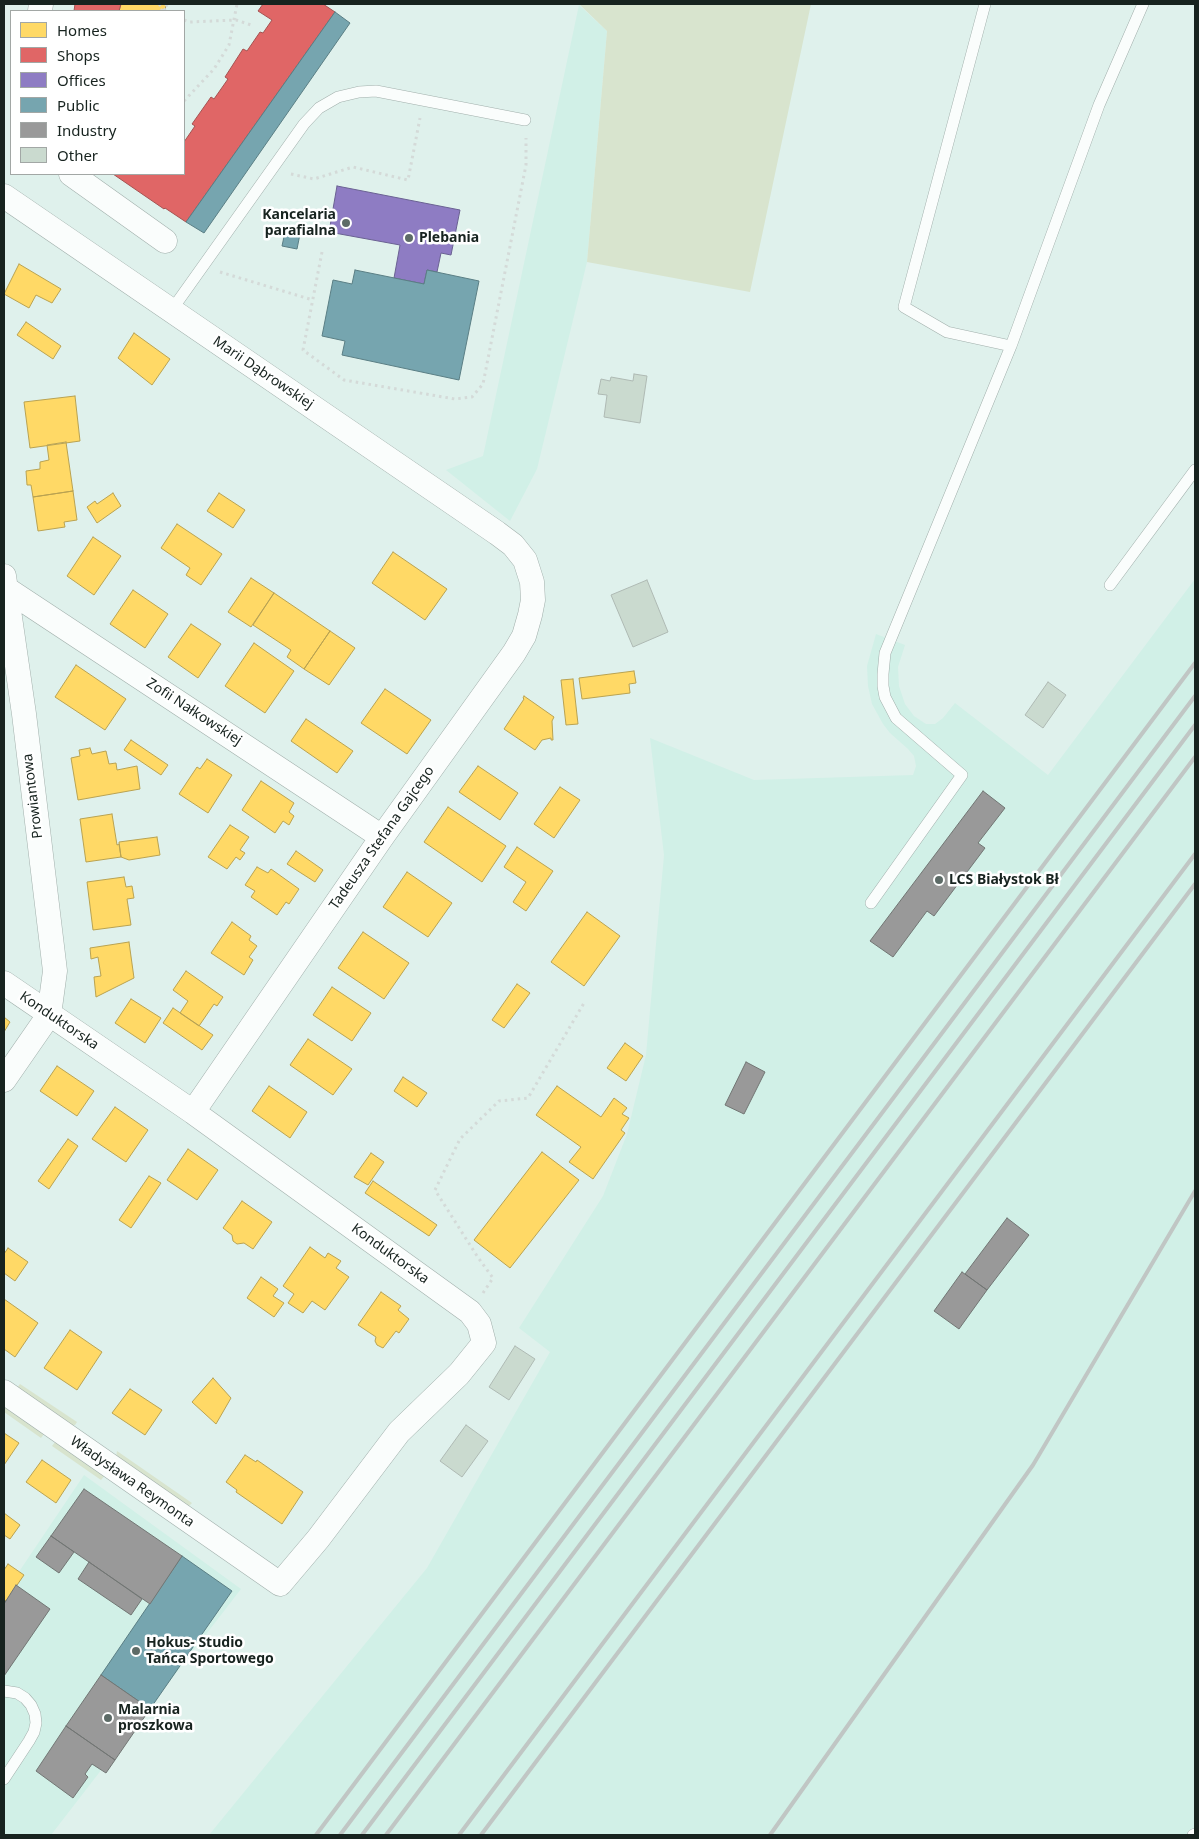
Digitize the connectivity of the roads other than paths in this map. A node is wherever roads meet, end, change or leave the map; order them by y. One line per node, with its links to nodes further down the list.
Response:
1 (985, 4): 8 (lane)
2 (1143, 4): 8 (lane)
3 (525, 120): 7 (lane)
4 (72, 175): 6 (street)
5 (4, 196): 7 (street, Marii Dąbrowskiej)
6 (165, 241)
7 (171, 311): 10 (street, Marii Dąbrowskiej)
8 (1011, 346): 15 (lane)
9 (1195, 470): 12 (lane)
10 (520, 554): 14 (street, Tadeusza Stefana Gajcego)
11 (5, 582): 13 (street, Prowiantowa); 14 (street, Zofii Nałkowskiej)
12 (1110, 585)
13 (14, 710): 17 (street, Prowiantowa)
14 (382, 837): 19 (street, Tadeusza Stefana Gajcego)
15 (872, 903)
16 (4, 983): 17 (street, Konduktorska)
17 (49, 1015): 18 (street); 19 (street, Konduktorska)
18 (4, 1080)
19 (193, 1112): 21 (street, Konduktorska)
20 (4, 1392): 21 (street, Władysława Reymonta)
21 (261, 1571)
22 (4, 1691): 23 (lane)
23 (4, 1779)

